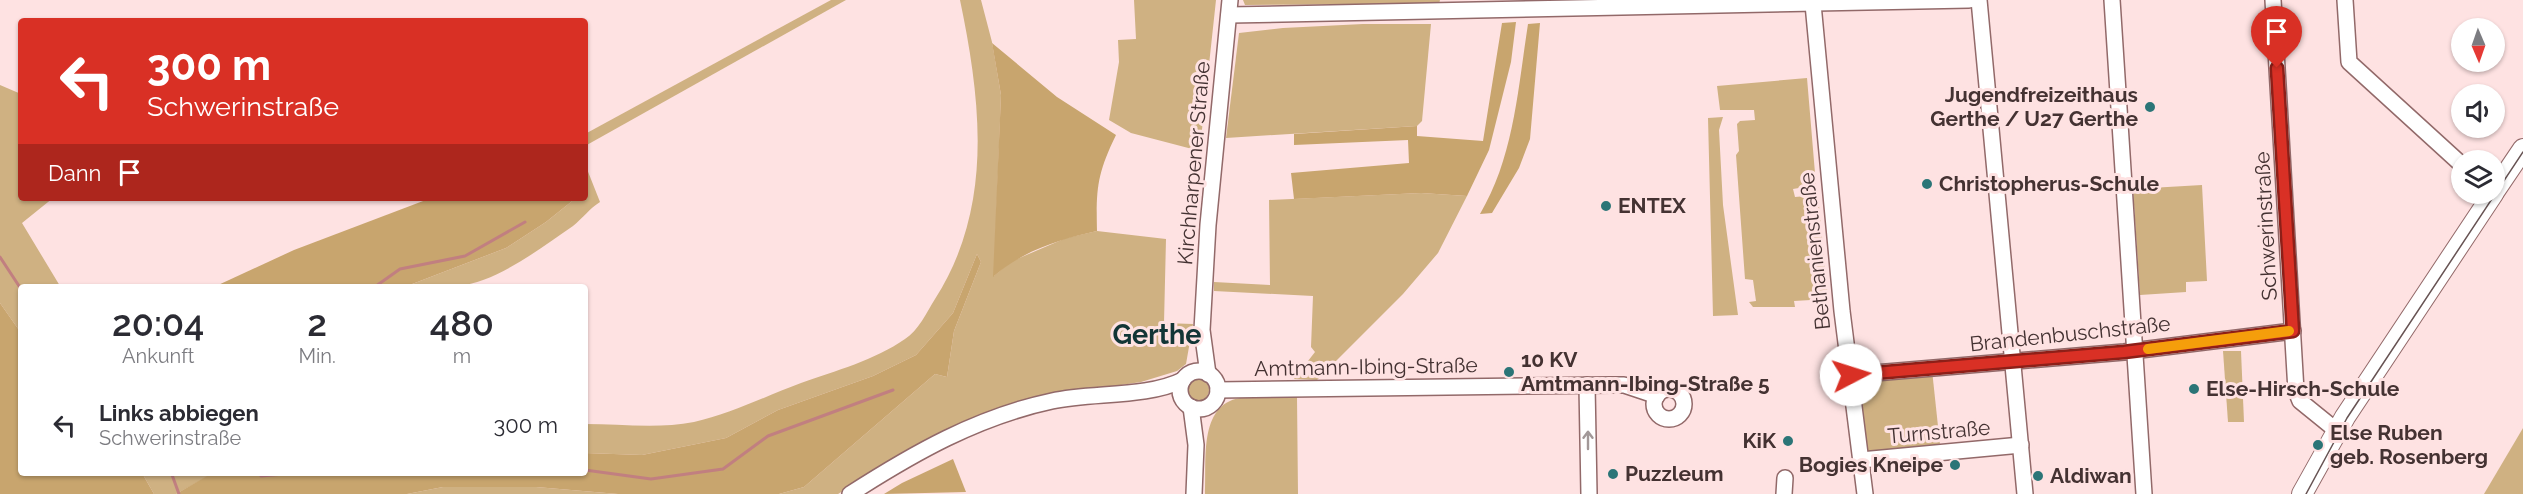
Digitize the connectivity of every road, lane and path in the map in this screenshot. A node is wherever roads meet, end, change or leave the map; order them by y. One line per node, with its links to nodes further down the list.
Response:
1 (1969, 0): 6 (street)
2 (1979, 0): 16 (street)
3 (2112, 0): 15 (street)
4 (2274, 0): 14 (street, Schwerinstraße)
5 (2345, 0): 10 (street)
6 (1813, 4): 7 (street); 18 (street, Bethanienstraße)
7 (1447, 6): 8 (street)
8 (1229, 8): 13 (street, Kirchharpener Straße)
9 (2523, 149): 11 (main road)
10 (2451, 155)
11 (2505, 176)
12 (2487, 204): 26 (main road)
13 (1202, 330): 17 (street, Kirchharpener Straße); 19 (street, Kirchharpener Straße)
14 (2293, 331): 15 (street, Brandenbuschstraße); 26 (street, Schwerinstraße)
15 (2136, 350): 16 (street, Brandenbuschstraße); 37 (street)
16 (2014, 362): 18 (street, Brandenbuschstraße); 28 (street)
17 (1208, 374): 19 (street); 21 (street)
18 (1851, 375): 29 (street, Bethanienstraße)
19 (1186, 377): 22 (street); 24 (street)
20 (1587, 385): 21 (street, Amtmann-Ibing-Straße); 23 (street, Amtmann-Ibing-Straße); 33 (street, one-way to 20)
21 (1218, 390): 25 (street)
22 (1134, 391): 24 (street); 31 (street)
23 (1657, 396)
24 (1187, 404): 25 (street); 27 (street)
25 (1208, 407): 27 (street)
26 (2337, 431): 38 (main road)
27 (1196, 445): 32 (street)
28 (2021, 445): 29 (street, Turnstraße); 36 (street)
29 (1861, 460): 35 (street, Bethanienstraße)
30 (1785, 478): 34 (street)
31 (850, 494)
32 (1194, 494)
33 (1588, 494)
34 (1785, 494)
35 (1865, 494)
36 (2025, 494)
37 (2144, 494)
38 (2302, 494)

